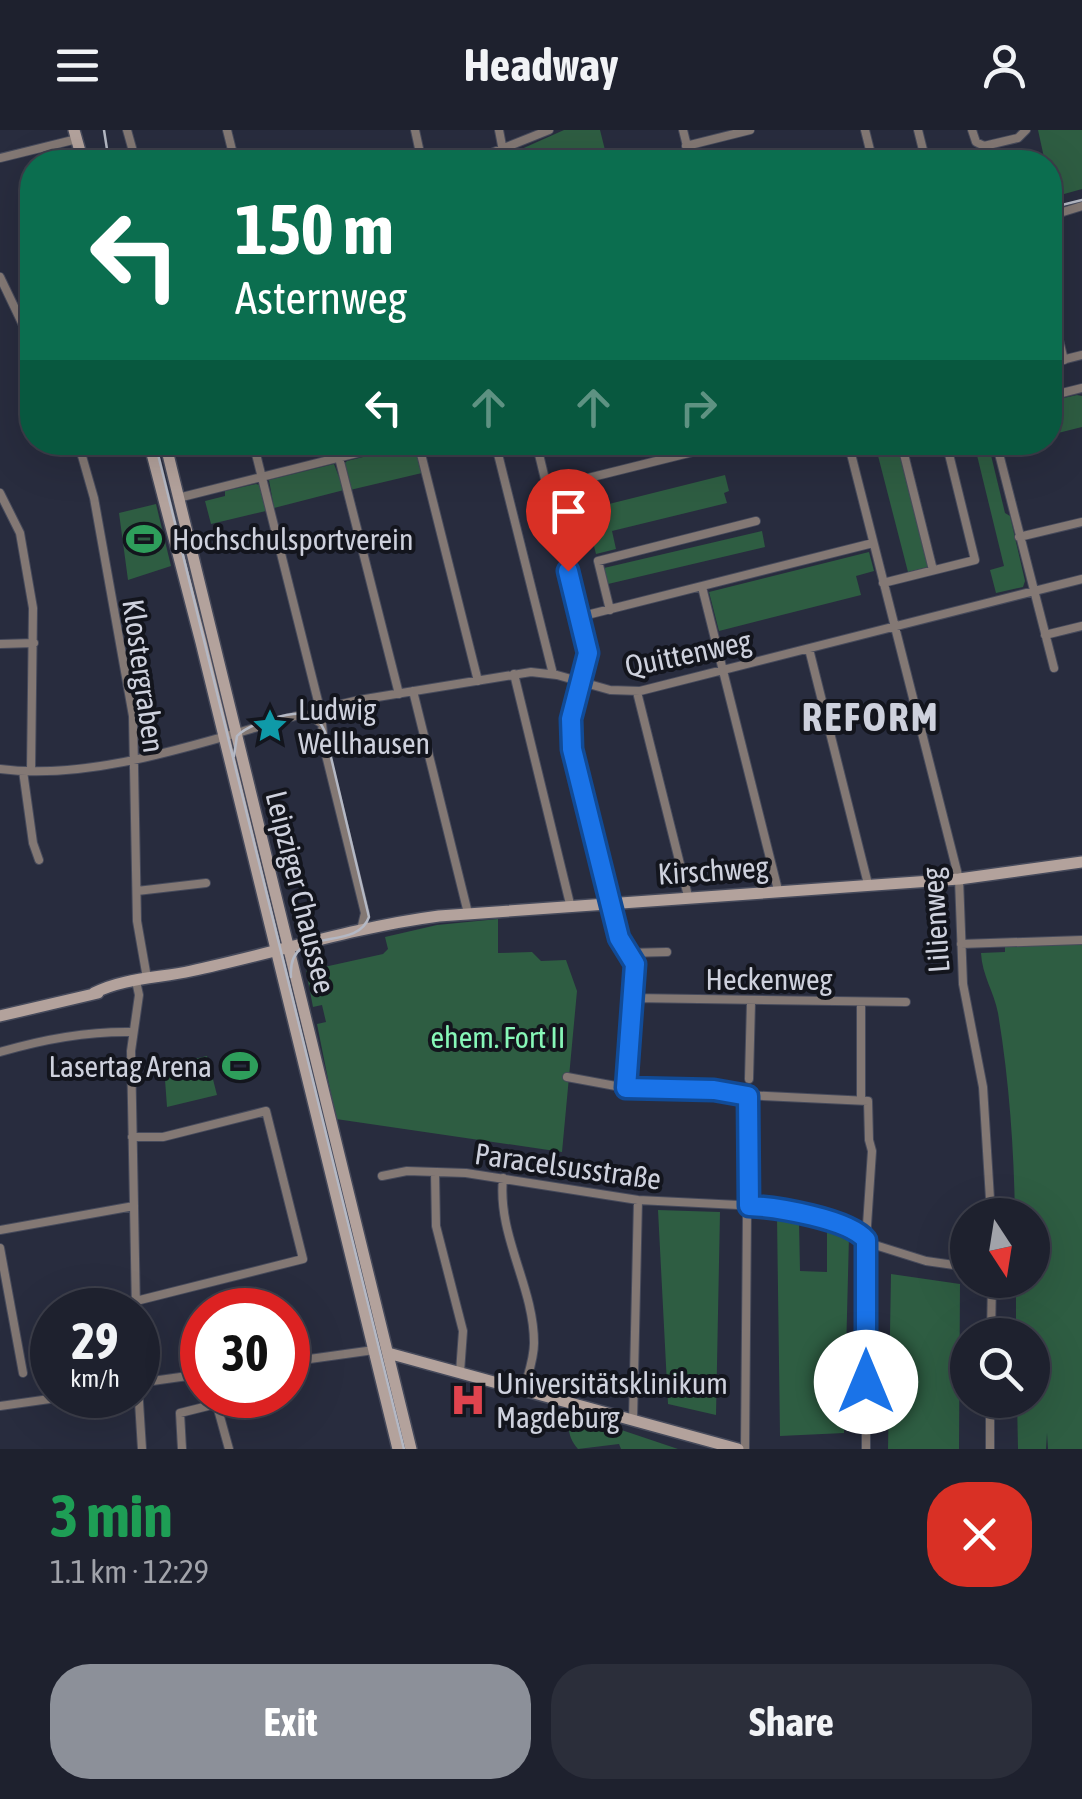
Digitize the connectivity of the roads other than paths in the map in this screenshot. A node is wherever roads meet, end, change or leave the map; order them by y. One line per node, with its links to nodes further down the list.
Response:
1 (549, 130): 9 (street)
2 (683, 130): 7 (street)
3 (750, 130): 7 (street)
4 (972, 130): 5 (street)
5 (1026, 130)
6 (76, 134): 8 (street)
7 (686, 146): 10 (street)
8 (25, 150)
9 (505, 150)
10 (687, 150)
11 (0, 277): 12 (street)
12 (20, 314)
13 (1062, 352): 15 (street)
14 (1082, 355): 15 (street)
15 (1064, 360)
16 (82, 455): 66 (street, Klostergraben)
17 (152, 455): 35 (main road, Leipziger Chaussee)
18 (168, 455): 34 (main road, Leipziger Chaussee)
19 (256, 455): 31 (street)
20 (338, 455): 30 (street)
21 (351, 455): 30 (street)
22 (421, 455): 57 (street)
23 (497, 455): 56 (street)
24 (539, 455): 32 (street)
25 (681, 455): 32 (street)
26 (853, 455): 39 (street, Lilienweg)
27 (905, 455): 40 (street)
28 (949, 455): 40 (street)
29 (999, 455): 38 (street)
30 (339, 458): 31 (street); 61 (street)
31 (262, 478): 34 (street); 62 (street)
32 (548, 488): 46 (street)
33 (0, 493): 50 (street)
34 (178, 498): 35 (street); 64 (main road, Leipziger Chaussee)
35 (164, 502): 65 (main road, Leipziger Chaussee)
36 (756, 521): 45 (street)
37 (1082, 522): 38 (street)
38 (1019, 537): 44 (street)
39 (873, 544): 42 (street, Lilienweg); 43 (street)
40 (933, 570): 42 (street)
41 (1082, 580): 44 (street, Quittenweg)
42 (883, 583): 48 (street, Lilienweg)
43 (702, 587): 45 (street); 54 (street)
44 (1034, 592): 48 (street, Quittenweg); 49 (street)
45 (610, 610): 46 (street)
46 (580, 617): 58 (street)
47 (1082, 626): 49 (street)
48 (896, 627): 52 (street, Quittenweg); 71 (street, Lilienweg)
49 (1045, 635): 53 (street)
50 (34, 642): 51 (street); 68 (street)
51 (0, 644)
52 (809, 649): 54 (street, Quittenweg); 73 (street)
53 (1054, 668)
54 (723, 671): 60 (street, Quittenweg); 74 (street)
55 (514, 674): 56 (street, Quittenweg); 57 (street, Quittenweg); 78 (street)
56 (553, 674): 58 (street, Quittenweg)
57 (478, 680): 59 (street, Quittenweg)
58 (582, 682): 60 (street, Quittenweg); 77 (street)
59 (413, 691): 61 (street, Quittenweg); 79 (street)
60 (637, 692): 76 (street)
61 (398, 694): 62 (street, Quittenweg)
62 (320, 709): 63 (street)
63 (312, 718): 64 (street); 80 (street)
64 (236, 732): 65 (street); 83 (main road, Leipziger Chaussee)
65 (222, 736): 66 (street); 84 (main road, Leipziger Chaussee)
66 (134, 758): 68 (street); 75 (street, Klostergraben)
67 (0, 769): 68 (street)
68 (27, 771): 69 (street)
69 (38, 860)
70 (1082, 862): 71 (main road, Kirschweg)
71 (959, 879): 73 (main road, Kirschweg); 82 (street, Lilienweg)
72 (206, 883): 75 (street)
73 (868, 884): 74 (main road, Kirschweg)
74 (778, 890): 76 (main road, Kirschweg)
75 (136, 891): 87 (street, Klostergraben)
76 (688, 896): 77 (main road, Kirschweg)
77 (610, 904): 78 (main road, Kirschweg); 86 (street)
78 (571, 908): 79 (main road, Kirschweg)
79 (468, 913): 80 (main road, Kirschweg)
80 (361, 930): 83 (main road, Kirschweg)
81 (1082, 940): 82 (street)
82 (961, 944): 104 (street, Lilienweg)
83 (290, 948): 84 (main road, Kirschweg); 115 (main road, Leipziger Chaussee)
84 (276, 951): 87 (main road, Kirschweg); 114 (main road, Leipziger Chaussee)
85 (667, 952): 86 (street)
86 (627, 954): 88 (street)
87 (140, 982): 92 (main road, Kirschweg); 93 (street, Klostergraben)
88 (632, 998): 89 (street, Heckenweg); 97 (street)
89 (751, 1002): 90 (street, Heckenweg); 96 (street)
90 (861, 1002): 91 (street, Heckenweg); 99 (street)
91 (906, 1002)
92 (0, 1016)
93 (132, 1032): 94 (street); 100 (street, Klostergraben)
94 (0, 1052)
95 (566, 1077): 97 (street)
96 (749, 1079)
97 (626, 1088): 98 (street)
98 (748, 1096): 99 (street); 107 (street)
99 (861, 1098): 109 (street)
100 (132, 1137): 106 (street, Klostergraben); 113 (street)
101 (435, 1172): 102 (street, Paracelsusstraße); 103 (street, Paracelsusstraße); 117 (street)
102 (382, 1176)
103 (503, 1178): 105 (street, Paracelsusstraße); 119 (street)
104 (991, 1198)
105 (638, 1200): 107 (street, Paracelsusstraße); 126 (street)
106 (134, 1206): 108 (street); 112 (street, Klostergraben)
107 (749, 1206): 109 (street, Paracelsusstraße); 133 (street)
108 (0, 1230)
109 (866, 1240): 111 (street, Paracelsusstraße); 134 (street)
110 (0, 1248): 118 (street)
111 (950, 1264)
112 (136, 1288)
113 (160, 1298)
114 (373, 1350): 115 (street); 116 (street); 130 (main road, Leipziger Chaussee)
115 (388, 1353): 117 (main road); 131 (main road, Leipziger Chaussee)
116 (310, 1359)
117 (460, 1372): 119 (main road)
118 (22, 1373)
119 (524, 1390): 126 (main road)
120 (30, 1402): 121 (street)
121 (0, 1406)
122 (140, 1418): 127 (street)
123 (180, 1418): 128 (street)
124 (220, 1418): 129 (street)
125 (990, 1418): 135 (street)
126 (633, 1420): 132 (main road)
127 (142, 1449)
128 (182, 1449)
129 (229, 1449)
130 (398, 1449)
131 (411, 1449)
132 (738, 1449)
133 (745, 1449)
134 (866, 1449)
135 (990, 1449)

